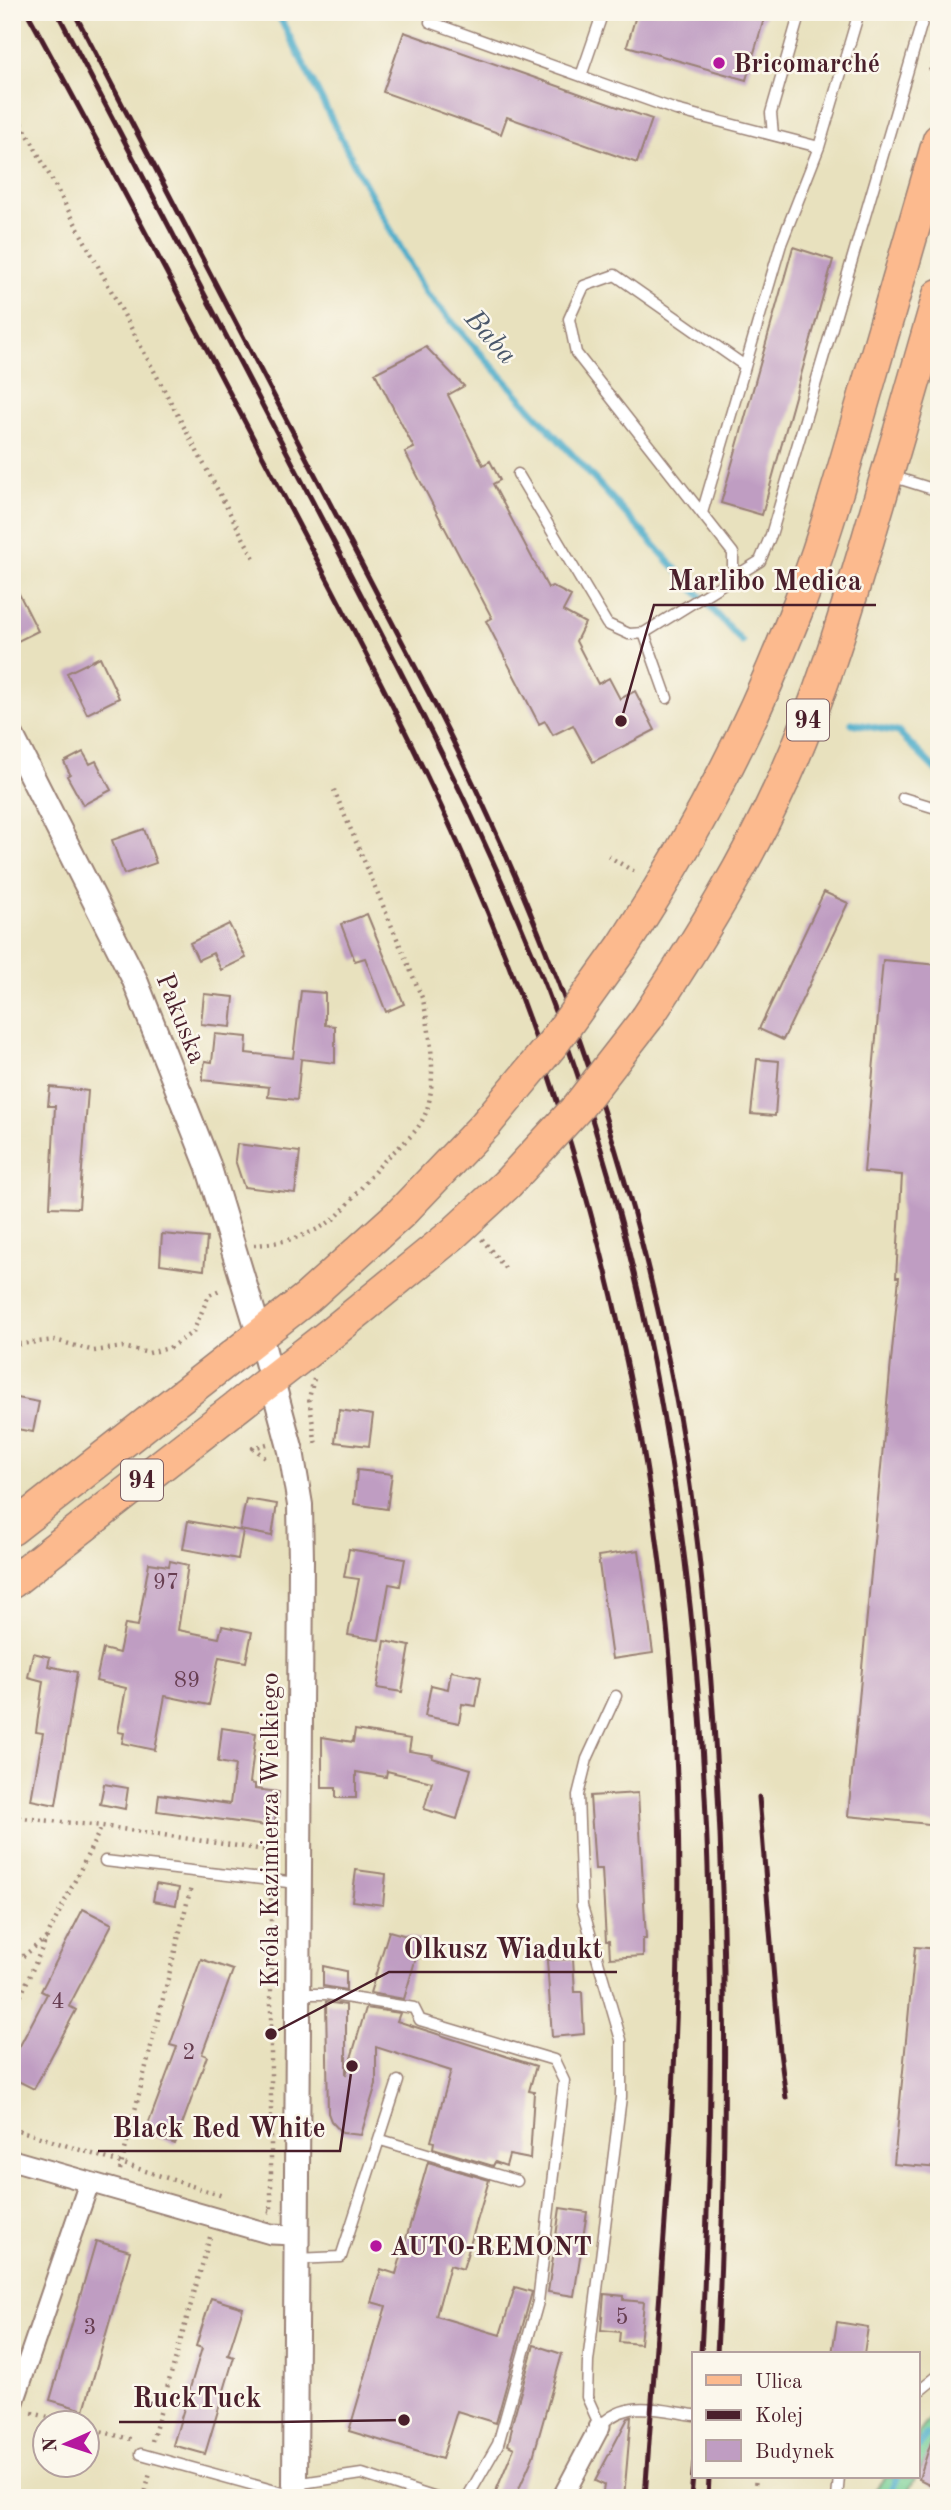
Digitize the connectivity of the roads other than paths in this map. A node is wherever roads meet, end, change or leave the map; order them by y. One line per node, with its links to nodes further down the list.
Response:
1 (603, 12): 6 (lane)
2 (800, 12): 7 (lane)
3 (859, 12): 9 (lane)
4 (925, 12): 16 (lane)
5 (430, 22): 6 (lane)
6 (581, 76): 7 (lane)
7 (773, 135): 9 (lane)
8 (939, 140): 22 (main road, 94, bridge)
9 (819, 147): 11 (lane)
10 (939, 295): 13 (main road, 94)
11 (745, 366): 15 (lane); 15 (lane)
12 (518, 474): 17 (lane)
13 (887, 475): 14 (lane); 23 (main road, 94, bridge)
14 (939, 491)
15 (702, 513): 16 (lane)
16 (733, 578): 17 (lane)
17 (644, 633): 18 (lane)
18 (667, 698)
19 (12, 737): 22 (street, Pakuska)
20 (903, 798): 21 (lane)
21 (939, 809)
22 (260, 1336): 23 (street, Króla Kazimierza Wielkiego); 24 (main road, 94)
23 (272, 1379): 25 (main road, 94); 28 (street, Króla Kazimierza Wielkiego)
24 (12, 1530)
25 (12, 1581)
26 (616, 1696): 40 (lane)
27 (105, 1861): 28 (lane)
28 (297, 1883): 29 (street, Króla Kazimierza Wielkiego)
29 (298, 1994): 35 (street, Króla Kazimierza Wielkiego); 45 (lane)
30 (398, 2081): 31 (lane)
31 (381, 2140): 33 (lane); 35 (lane)
32 (12, 2160): 34 (street)
33 (517, 2181)
34 (89, 2183): 35 (street); 38 (street)
35 (296, 2247): 43 (street, Króla Kazimierza Wielkiego)
36 (939, 2375): 37 (lane)
37 (920, 2390)
38 (13, 2408)
39 (692, 2415): 40 (lane)
40 (600, 2426): 46 (street)
41 (141, 2455): 43 (lane)
42 (839, 2478): 47 (lane)
43 (295, 2493): 44 (lane)
44 (436, 2498)
45 (467, 2498)
46 (562, 2498)
47 (837, 2498)

